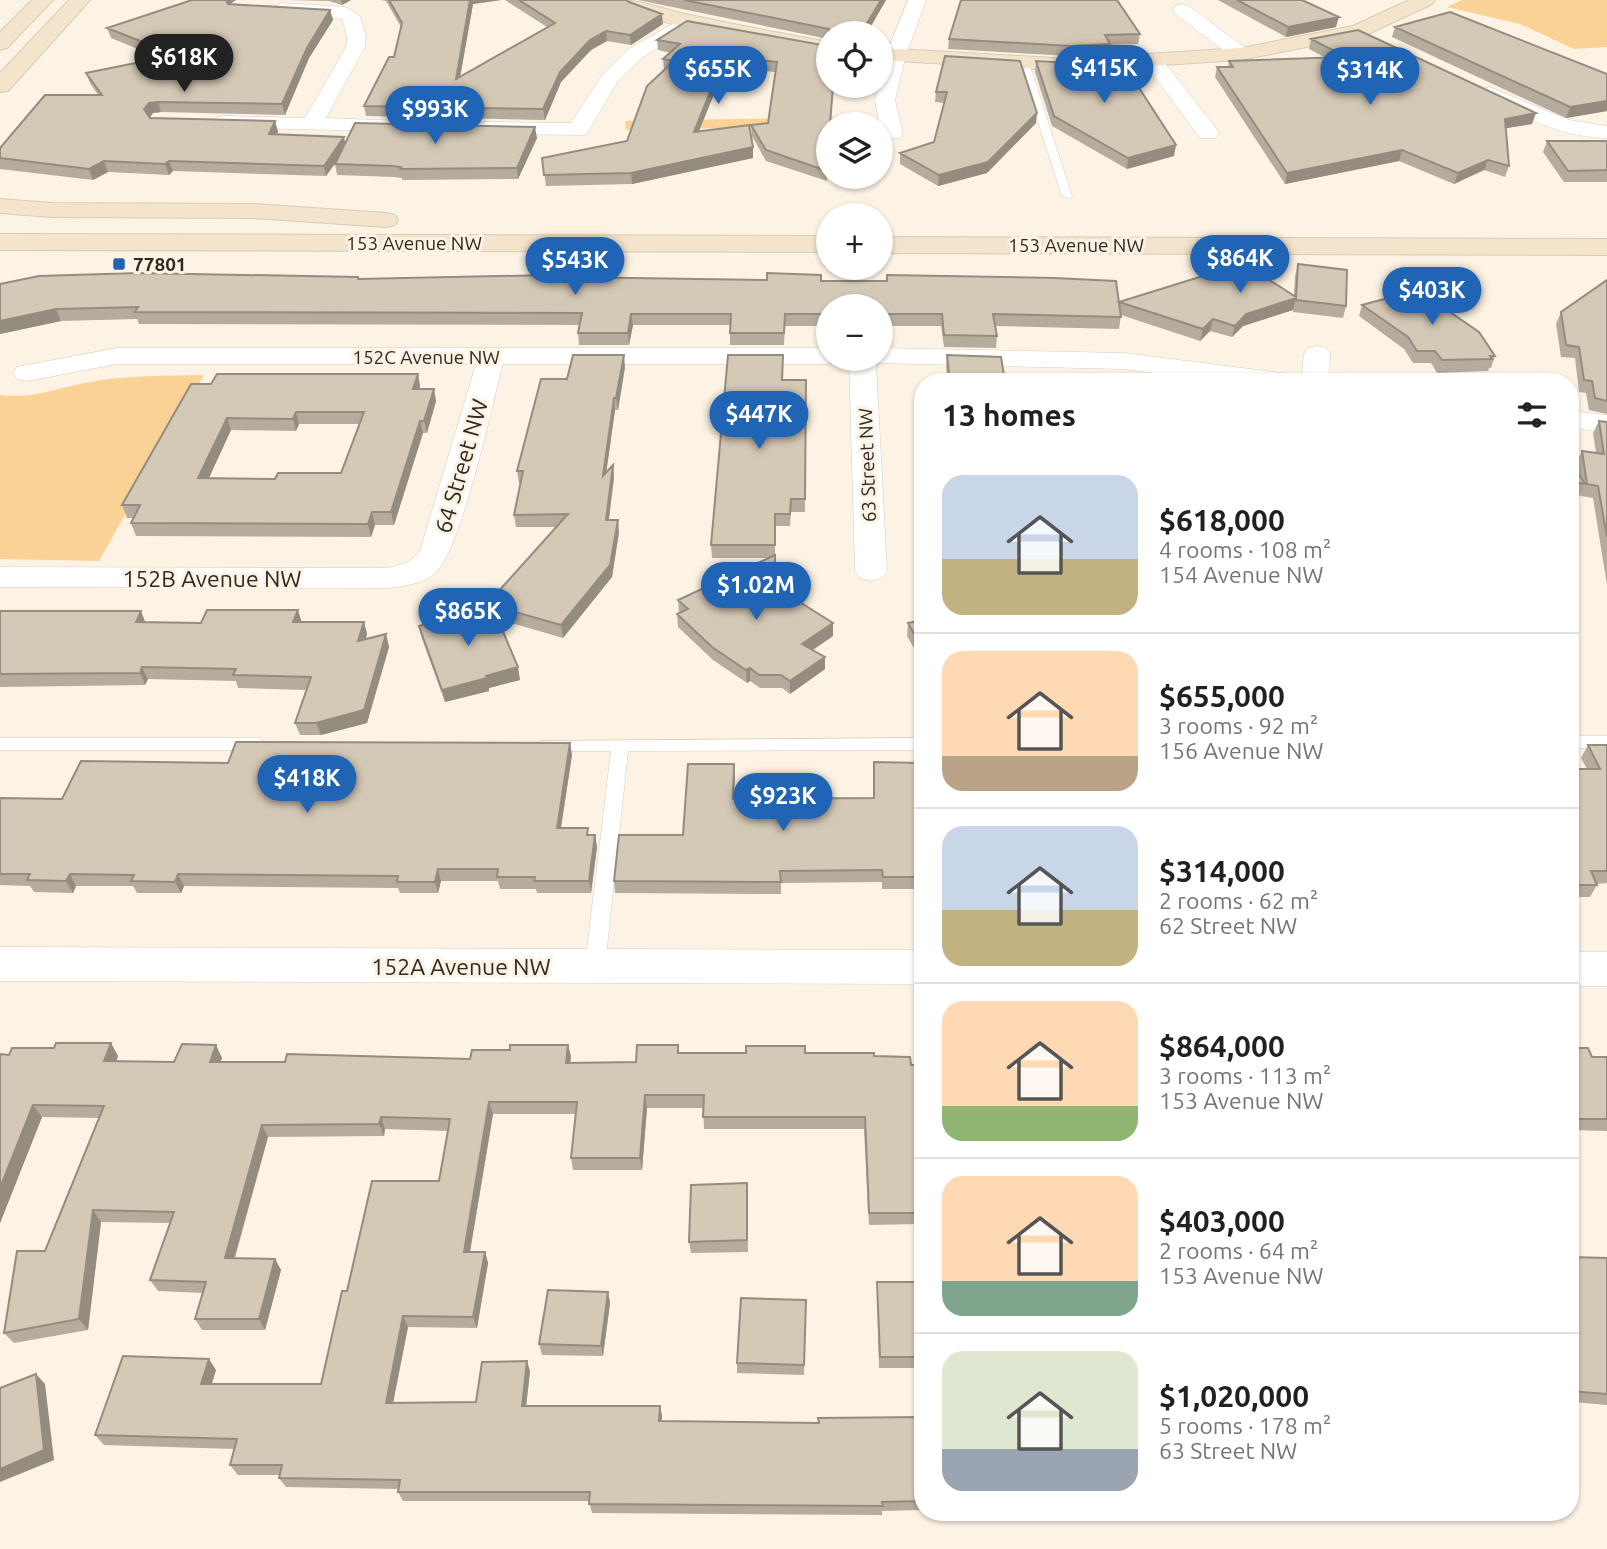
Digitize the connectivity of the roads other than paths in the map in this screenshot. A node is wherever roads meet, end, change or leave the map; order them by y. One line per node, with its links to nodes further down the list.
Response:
1 (43, 0): 10 (main road)
2 (80, 0): 19 (main road)
3 (627, 0): 8 (main road)
4 (917, 0): 12 (street)
5 (1425, 0): 9 (main road)
6 (264, 8): 21 (street)
7 (1182, 9): 15 (street)
8 (688, 21): 13 (main road); 23 (street)
9 (1359, 32): 11 (street); 15 (main road)
10 (4, 38)
11 (1384, 43)
12 (893, 45)
13 (816, 46)
14 (893, 54): 17 (main road)
15 (1241, 54): 16 (main road)
16 (1153, 61): 17 (main road); 25 (street)
17 (1024, 63): 26 (lane)
18 (1469, 83): 24 (street)
19 (0, 86)
20 (202, 122): 21 (street)
21 (312, 124): 22 (street)
22 (432, 127)
23 (471, 128)
24 (1597, 132)
25 (1208, 133)
26 (1068, 196)
27 (0, 206): 29 (main road)
28 (0, 220): 29 (main road, 153 Avenue NW)
29 (409, 221): 30 (main road, 153 Avenue NW)
30 (816, 222)
31 (893, 222): 32 (main road, 153 Avenue NW)
32 (1146, 222)
33 (0, 242): 34 (main road, 153 Avenue NW)
34 (78, 242): 35 (main road, 153 Avenue NW); 38 (main road)
35 (816, 244)
36 (893, 245): 37 (main road, 153 Avenue NW)
37 (1607, 247)
38 (0, 249)
39 (1317, 354): 46 (street)
40 (816, 356): 42 (street, 152C Avenue NW)
41 (893, 356): 45 (street)
42 (491, 357): 44 (street, 152C Avenue NW); 49 (street, 64 Street NW)
43 (863, 371): 50 (street, 63 Street NW)
44 (27, 373)
45 (1219, 373)
46 (1316, 373)
47 (1579, 420): 48 (street)
48 (1607, 424)
49 (423, 571): 51 (street, 152B Avenue NW)
50 (871, 571)
51 (0, 577)
52 (1579, 742): 53 (lane)
53 (1607, 742)
54 (0, 744): 55 (lane)
55 (280, 744)
56 (914, 744): 58 (lane)
57 (526, 745): 58 (lane)
58 (620, 745): 60 (lane)
59 (0, 964): 60 (street, 152A Avenue NW)
60 (595, 966): 61 (street, 152A Avenue NW)
61 (914, 967)
62 (1579, 969): 63 (street)
63 (1607, 969)

